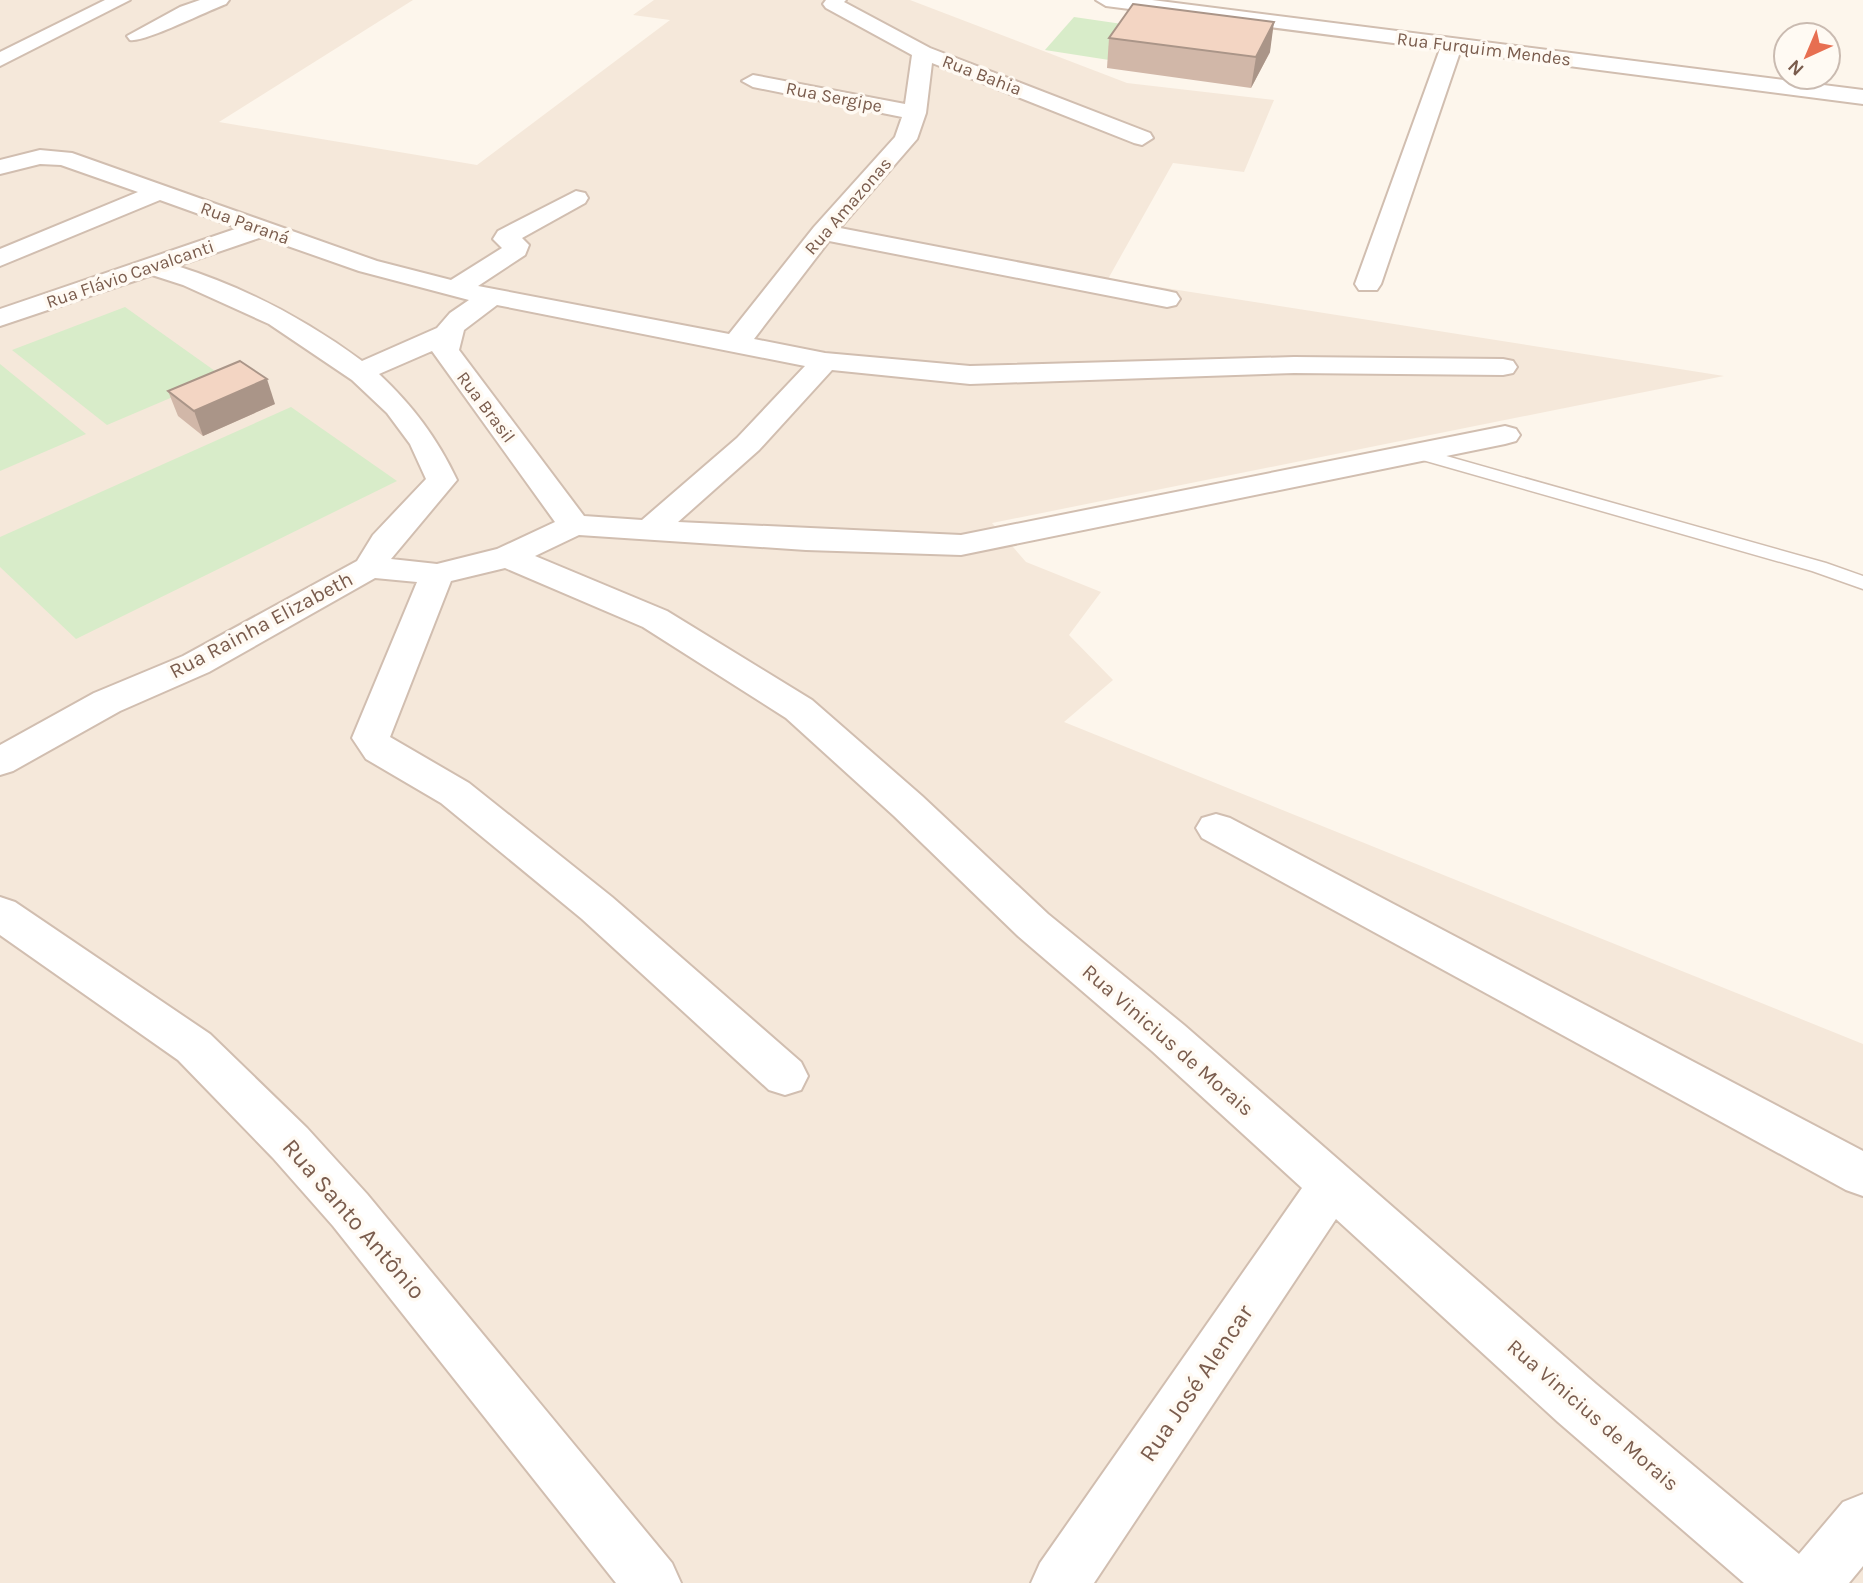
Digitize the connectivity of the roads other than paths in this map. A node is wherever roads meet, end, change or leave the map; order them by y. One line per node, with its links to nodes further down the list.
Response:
1 (109, 0): 2 (street)
2 (120, 0): 9 (street)
3 (219, 0): 6 (street)
4 (836, 0): 8 (street, Rua Bahia)
5 (1106, 0): 7 (street, Rua Furquim Mendes)
6 (137, 36)
7 (1452, 45): 11 (street, Rua Furquim Mendes); 21 (street)
8 (923, 51): 12 (street, Rua Amazonas); 13 (street, Rua Bahia)
9 (0, 60)
10 (753, 81): 12 (street, Rua Sergipe)
11 (1863, 97)
12 (915, 113): 18 (street, Rua Amazonas)
13 (1142, 138)
14 (0, 167): 15 (street, Rua Paraná)
15 (160, 192): 17 (street, Rua Paraná); 19 (street)
16 (576, 198): 22 (street)
17 (261, 229): 20 (street, Rua Flávio Cavalcanti); 22 (street, Rua Paraná)
18 (823, 232): 24 (street); 27 (street, Rua Amazonas)
19 (0, 258)
20 (153, 267): 25 (street, Rua Flávio Cavalcanti); 30 (street)
21 (1368, 285)
22 (455, 289): 23 (street, Rua Paraná)
23 (492, 297): 26 (street); 27 (street, Rua Paraná)
24 (1167, 299)
25 (0, 318)
26 (444, 335): 30 (street); 33 (street, Rua Brasil)
27 (736, 344): 28 (street, Rua Paraná)
28 (825, 361): 29 (street, Rua Paraná); 34 (street)
29 (1503, 367)
30 (362, 370): 36 (street)
31 (1505, 435): 32 (street)
32 (1418, 453): 34 (street); 38 (lane)
33 (574, 525): 34 (street); 35 (street, Rua Rainha Elizabeth)
34 (652, 528)
35 (508, 557): 37 (street, Rua Rainha Elizabeth); 44 (street, Rua Vinicius de Morais)
36 (370, 567): 37 (street, Rua Rainha Elizabeth); 39 (street, Rua Rainha Elizabeth)
37 (437, 574): 42 (street)
38 (1863, 583)
39 (0, 762)
40 (1216, 828): 43 (street)
41 (0, 913): 47 (street, Rua Santo Antônio)
42 (785, 1076)
43 (1863, 1175)
44 (1332, 1184): 46 (street, Rua José Alencar); 48 (street, Rua Vinicius de Morais)
45 (1863, 1522): 49 (street)
46 (1071, 1579)
47 (652, 1583)
48 (1788, 1583)
49 (1812, 1583)

